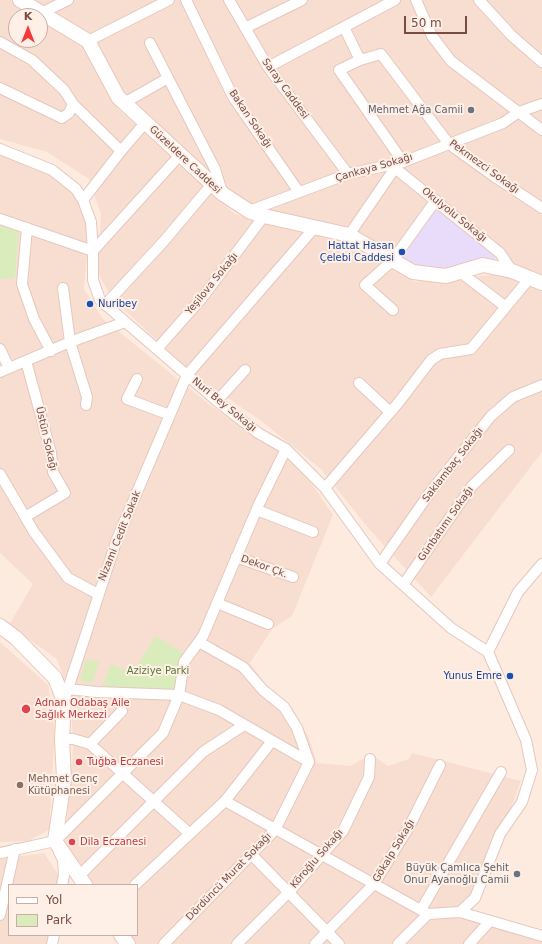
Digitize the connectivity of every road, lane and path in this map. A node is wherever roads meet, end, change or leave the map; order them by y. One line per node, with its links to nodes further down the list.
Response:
1 (20, 0): 10 (street)
2 (68, 0): 11 (street)
3 (169, 0): 15 (street)
4 (186, 0): 36 (street, Bakan Sokağı)
5 (228, 0): 14 (street, Saray Caddesi)
6 (302, 0): 14 (street)
7 (395, 0): 13 (street)
8 (416, 0): 26 (street)
9 (480, 0): 19 (street)
10 (33, 8)
11 (48, 10)
12 (48, 17): 15 (street)
13 (344, 27): 18 (street); 20 (street)
14 (245, 28): 20 (street, Saray Caddesi)
15 (88, 41): 23 (street, Güzeldere Caddesi)
16 (0, 42): 24 (street)
17 (150, 44): 21 (street)
18 (360, 60): 29 (street, Pekmezci Sokağı); 33 (street, Pekmezci Sokağı)
19 (542, 62)
20 (268, 67): 34 (street, Saray Caddesi)
21 (168, 78): 23 (street); 37 (street)
22 (0, 88): 24 (street)
23 (124, 103): 27 (street, Güzeldere Caddesi)
24 (73, 104): 31 (street)
25 (542, 104): 26 (street, Çankaya Sokağı)
26 (518, 112): 28 (street); 29 (street, Çankaya Sokağı)
27 (145, 123): 31 (street); 32 (street, Güzeldere Caddesi)
28 (542, 130)
29 (449, 144): 33 (street, Çankaya Sokağı); 40 (street, Pekmezci Sokağı)
30 (0, 149): 38 (street, Nuri Bey Sokağı)
31 (121, 151): 38 (street)
32 (180, 155): 35 (street, Güzeldere Caddesi); 47 (street)
33 (396, 165): 34 (street, Çankaya Sokağı); 39 (street, Okulyolu Sokağı); 46 (street)
34 (348, 174): 36 (street, Çankaya Sokağı)
35 (212, 184): 37 (street, Güzeldere Caddesi); 53 (street)
36 (299, 192): 41 (street, Çankaya Sokağı)
37 (223, 194): 41 (street, Güzeldere Caddesi)
38 (83, 200): 47 (street, Nuri Bey Sokağı)
39 (436, 200): 48 (street); 49 (street, Okulyolu Sokağı)
40 (542, 208)
41 (249, 211): 42 (street, Güzeldere Caddesi)
42 (264, 216): 44 (street, Güzeldere Caddesi); 59 (street, Yeşilova Sokağı)
43 (0, 219): 45 (street)
44 (315, 227): 46 (street, Güzeldere Caddesi); 64 (street, Nizami Cedit Sokak)
45 (27, 228): 47 (street); 60 (street)
46 (349, 235): 48 (street, Güzeldere Caddesi)
47 (93, 251): 53 (street, Nuri Bey Sokağı)
48 (392, 261): 50 (street, Güzeldere Caddesi); 55 (street)
49 (512, 271): 50 (street, Güzeldere Caddesi); 51 (street, Güzeldere Caddesi)
50 (460, 272): 54 (street)
51 (536, 281): 54 (street)
52 (63, 288): 57 (street)
53 (105, 304): 56 (street, Nuri Bey Sokağı)
54 (506, 307): 70 (street)
55 (394, 310)
56 (125, 322): 57 (street); 59 (street, Nuri Bey Sokağı)
57 (70, 342): 60 (street); 69 (street)
58 (0, 348): 62 (street)
59 (157, 349): 64 (street, Nuri Bey Sokağı)
60 (51, 351): 61 (street)
61 (26, 361): 62 (street); 77 (street, Üstün Sokağı)
62 (4, 370)
63 (245, 370): 68 (street)
64 (187, 375): 68 (street, Nuri Bey Sokağı); 71 (street, Nizami Cedit Sokak)
65 (137, 379): 71 (street)
66 (359, 382): 70 (street)
67 (542, 385): 80 (street, Saklambaç Sokağı)
68 (217, 401): 72 (street, Nuri Bey Sokağı)
69 (86, 405)
70 (390, 412): 75 (street)
71 (170, 415): 84 (street, Nizami Cedit Sokak)
72 (286, 449): 75 (street, Nuri Bey Sokağı); 76 (street)
73 (509, 450): 83 (street, Günbatımı Sokağı)
74 (0, 474): 77 (street)
75 (325, 488): 80 (street, Nuri Bey Sokağı)
76 (257, 510): 78 (street); 79 (street)
77 (25, 517): 84 (street)
78 (313, 532)
79 (236, 557): 82 (street, Dekor Çk.); 85 (street)
80 (380, 564): 83 (street, Nuri Bey Sokağı)
81 (542, 564): 89 (street)
82 (293, 577)
83 (403, 585): 89 (street, Nuri Bey Sokağı)
84 (98, 594): 90 (street, Nizami Cedit Sokak)
85 (217, 603): 86 (street); 88 (street)
86 (268, 624)
87 (0, 626): 90 (street)
88 (199, 642): 91 (street); 98 (street)
89 (488, 652): 118 (street)
90 (65, 695): 91 (street); 94 (street)
91 (179, 695): 93 (street); 101 (street)
92 (122, 711): 96 (street)
93 (244, 725): 95 (street); 103 (street)
94 (62, 739): 96 (street); 106 (street)
95 (272, 741): 98 (street); 102 (street)
96 (90, 744): 101 (street)
97 (370, 758): 110 (street, Köroğlu Sokağı)
98 (309, 762): 104 (street, Dördüncü Murat Sokağı)
99 (440, 765): 114 (street, Gökalp Sokağı)
100 (501, 772): 117 (street)
101 (124, 774): 103 (street); 106 (street)
102 (225, 801): 104 (street); 105 (street)
103 (154, 802): 105 (street); 111 (street)
104 (275, 830): 109 (street, Dördüncü Murat Sokağı); 110 (street)
105 (190, 834): 113 (street)
106 (55, 841): 107 (street); 111 (street); 112 (street)
107 (15, 849): 108 (street); 116 (street)
108 (0, 852)
109 (252, 854): 115 (street); 125 (street, Dördüncü Murat Sokağı)
110 (321, 856): 114 (street); 115 (street, Köroğlu Sokağı)
111 (82, 881)
112 (62, 884)
113 (136, 884)
114 (374, 884): 117 (street); 121 (street, Gökalp Sokağı)
115 (289, 892): 121 (street); 126 (street, Köroğlu Sokağı)
116 (4, 901): 119 (street)
117 (425, 912): 118 (street); 129 (street)
118 (460, 912): 120 (street)
119 (0, 915)
120 (490, 921): 123 (street); 130 (street)
121 (327, 932): 127 (street, Gökalp Sokağı); 128 (street)
122 (122, 936): 124 (street)
123 (542, 936)
124 (128, 944)
125 (164, 944)
126 (237, 944)
127 (315, 944)
128 (339, 944)
129 (398, 944)
130 (469, 944)

